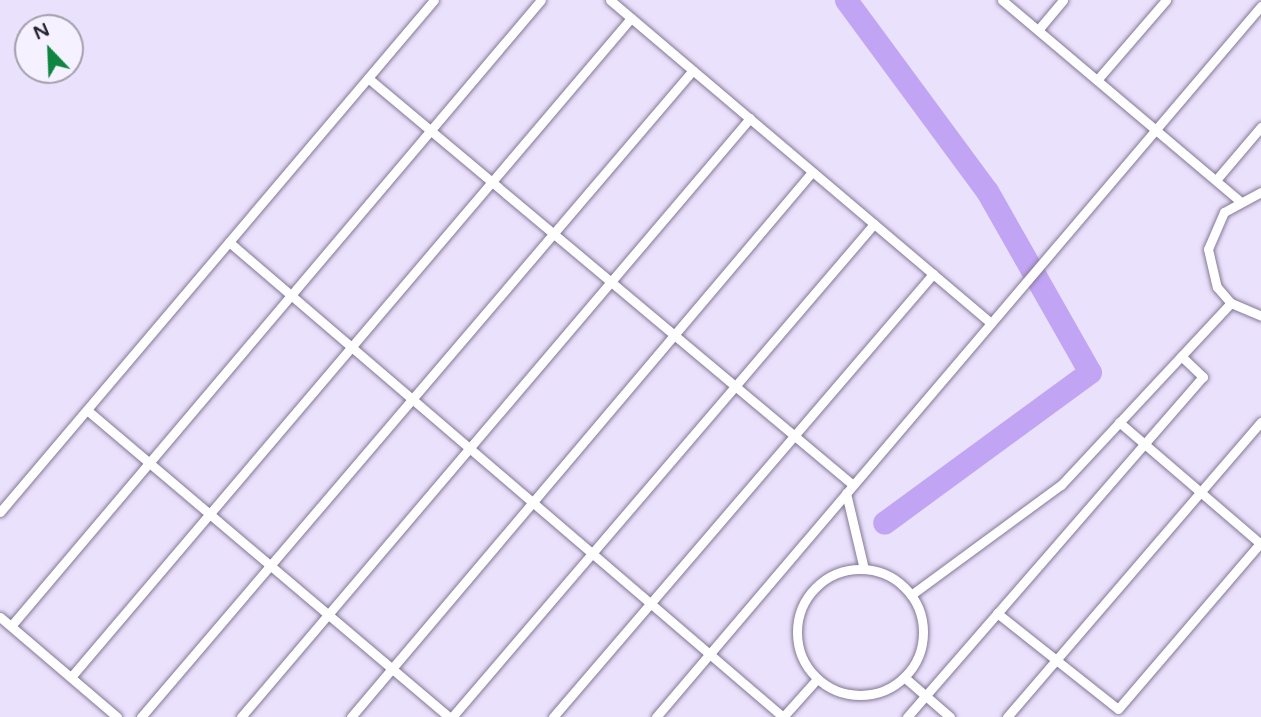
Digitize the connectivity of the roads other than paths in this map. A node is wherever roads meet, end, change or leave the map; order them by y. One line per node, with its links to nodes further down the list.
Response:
1 (434, 0): 11 (lane)
2 (541, 0): 16 (lane)
3 (610, 0): 8 (lane)
4 (1002, 0): 9 (lane)
5 (1063, 0): 9 (lane)
6 (1166, 0): 12 (lane)
7 (1261, 6): 15 (lane)
8 (631, 18): 10 (lane); 19 (lane)
9 (1038, 30): 12 (lane)
10 (693, 71): 13 (lane); 23 (lane)
11 (368, 78): 16 (lane); 24 (lane)
12 (1097, 80): 15 (lane)
13 (750, 118): 17 (lane); 26 (lane)
14 (1261, 127): 18 (lane)
15 (1156, 130): 18 (lane); 30 (lane)
16 (431, 131): 19 (lane); 27 (lane)
17 (812, 172): 22 (lane); 31 (lane)
18 (1216, 180): 21 (lane)
19 (492, 182): 23 (lane); 32 (lane)
20 (1261, 192): 21 (lane)
21 (1239, 200): 28 (lane)
22 (874, 224): 25 (lane); 34 (lane)
23 (554, 234): 26 (lane); 35 (lane)
24 (229, 242): 27 (lane); 36 (lane)
25 (933, 274): 30 (lane); 39 (lane)
26 (611, 282): 31 (lane); 41 (lane)
27 (291, 295): 32 (lane); 42 (lane)
28 (1231, 303): 29 (lane); 33 (lane)
29 (1261, 316)
30 (991, 323): 43 (lane)
31 (674, 335): 34 (lane); 46 (lane)
32 (352, 347): 35 (lane); 48 (lane)
33 (1181, 356): 37 (lane); 40 (lane)
34 (735, 387): 39 (lane); 50 (lane)
35 (412, 399): 41 (lane); 51 (lane)
36 (87, 410): 42 (lane); 47 (lane)
37 (1119, 422): 40 (lane); 53 (lane)
38 (1261, 422): 44 (lane)
39 (794, 436): 43 (lane); 54 (lane)
40 (1144, 444): 44 (lane); 55 (lane)
41 (470, 448): 46 (lane); 56 (lane)
42 (149, 463): 48 (lane); 58 (lane)
43 (853, 485): 45 (lane)
44 (1200, 493): 49 (lane); 60 (lane)
45 (846, 494): 52 (lane); 59 (lane)
46 (533, 502): 50 (lane); 61 (lane)
47 (0, 512)
48 (209, 514): 51 (lane); 62 (lane)
49 (1261, 543): 60 (lane)
50 (592, 553): 54 (lane); 70 (lane)
51 (270, 565): 56 (lane); 67 (lane)
52 (864, 569): 53 (lane); 64 (lane)
53 (911, 595): 63 (lane)
54 (651, 603): 59 (lane); 71 (lane)
55 (997, 613): 60 (lane); 65 (lane)
56 (328, 615): 61 (lane); 68 (lane)
57 (0, 617): 58 (lane)
58 (10, 626): 62 (lane)
59 (709, 654): 64 (lane); 72 (lane)
60 (1056, 660): 75 (lane)
61 (392, 668): 69 (lane); 70 (lane)
62 (71, 677): 66 (lane)
63 (904, 677): 64 (lane); 65 (lane)
64 (817, 679)
65 (925, 696): 73 (lane); 74 (lane)
66 (117, 717)
67 (141, 717)
68 (241, 717)
69 (351, 717)
70 (451, 717)
71 (553, 717)
72 (656, 717)
73 (907, 717)
74 (950, 717)
75 (1007, 717)

